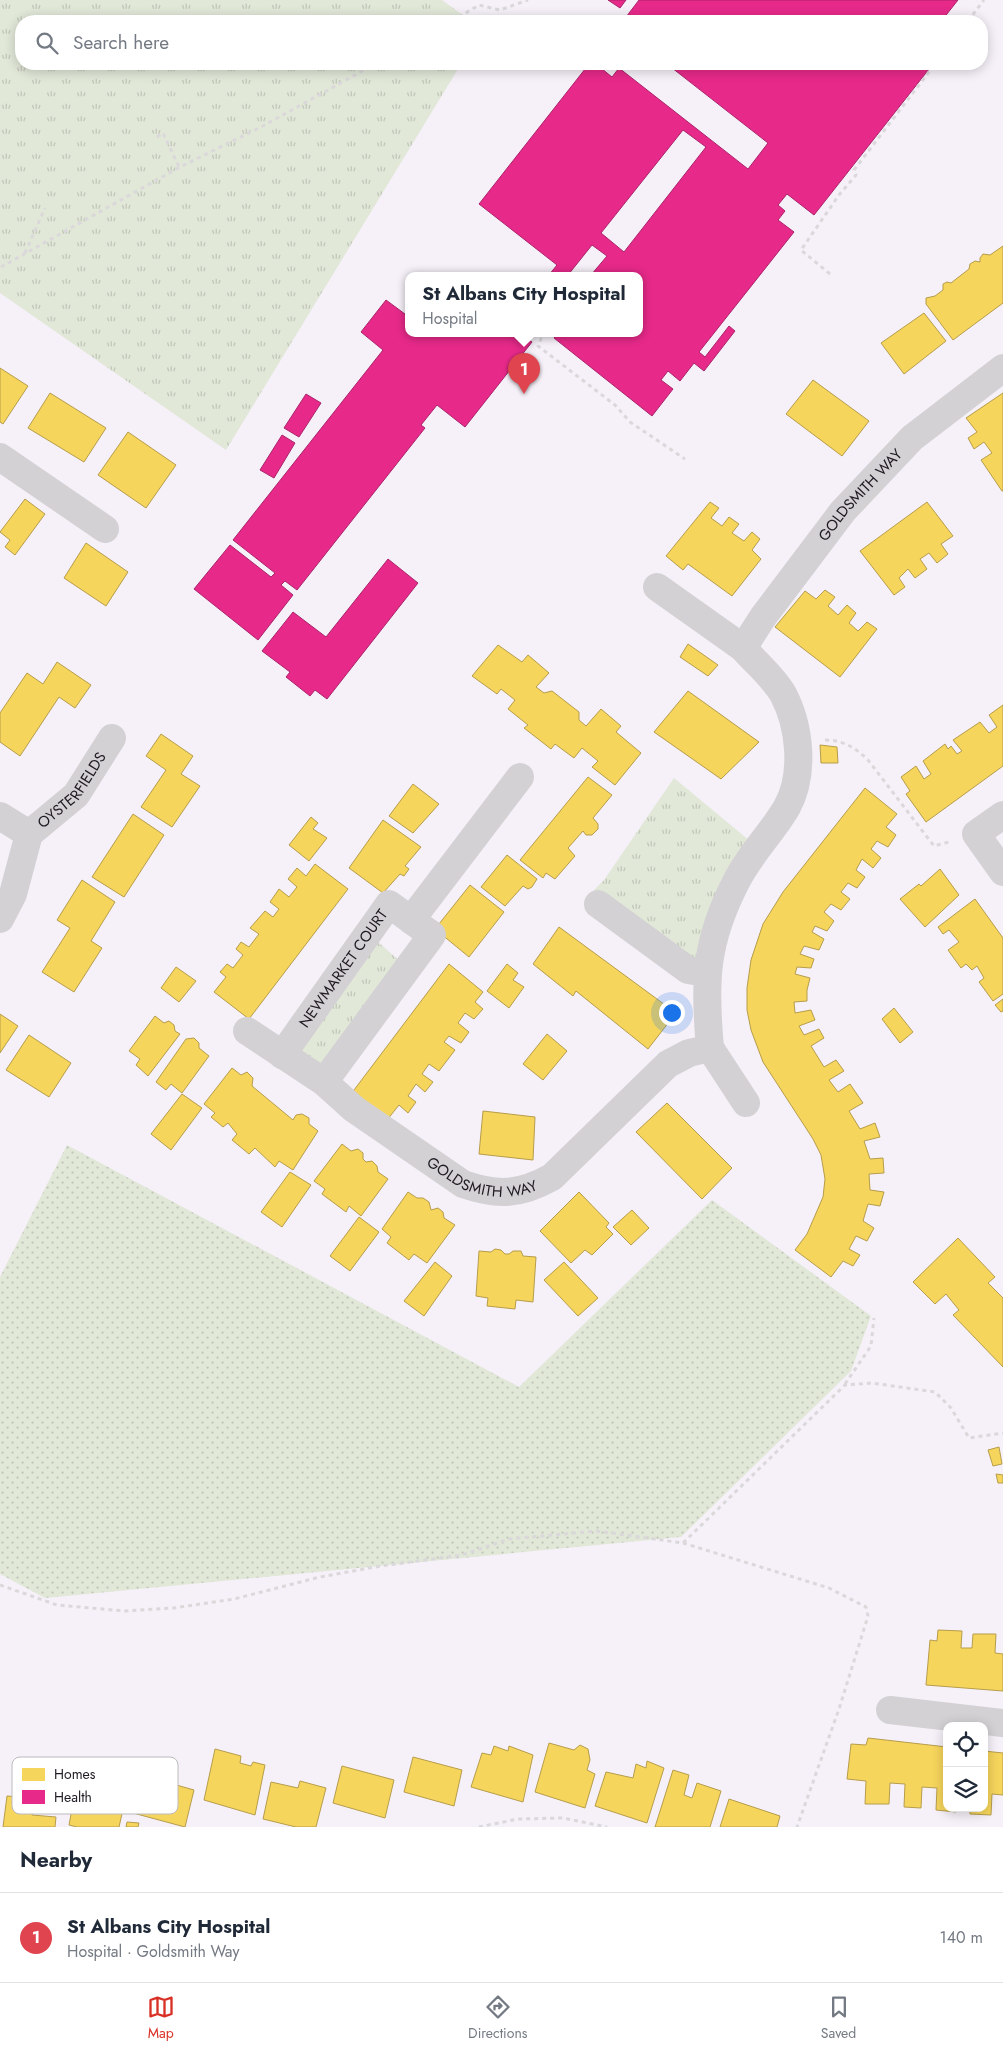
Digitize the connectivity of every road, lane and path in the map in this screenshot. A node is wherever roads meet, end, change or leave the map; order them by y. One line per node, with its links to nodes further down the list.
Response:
1 (528, 0): 3 (path)
2 (984, 0): 4 (path)
3 (462, 15)
4 (973, 15)
5 (364, 70): 8 (path)
6 (931, 70): 12 (path)
7 (157, 137): 8 (path)
8 (180, 167): 10 (path)
9 (45, 208): 10 (path)
10 (25, 254): 11 (path)
11 (1, 267)
12 (830, 274)
13 (539, 337): 16 (path)
14 (1003, 368): 19 (street, GOLDSMITH WAY)
15 (0, 457): 17 (street)
16 (685, 459)
17 (106, 529)
18 (657, 587): 19 (street)
19 (743, 648): 21 (street)
20 (112, 738): 25 (street, OYSTERFIELDS)
21 (797, 739): 26 (path); 31 (street)
22 (520, 777): 30 (street, NEWMARKET COURT)
23 (1003, 815): 26 (street)
24 (0, 816): 25 (street, OYSTERFIELDS)
25 (29, 834): 29 (street)
26 (976, 834): 27 (street)
27 (1003, 872)
28 (598, 904): 31 (street)
29 (0, 919)
30 (411, 920): 34 (street, NEWMARKET COURT); 35 (street, NEWMARKET COURT)
31 (706, 973): 33 (street)
32 (247, 1031): 34 (street, GOLDSMITH WAY)
33 (710, 1048): 35 (street, GOLDSMITH WAY); 36 (street)
34 (282, 1055): 35 (street, GOLDSMITH WAY)
35 (324, 1082)
36 (746, 1103)
37 (874, 1318): 38 (path)
38 (845, 1384): 39 (path); 40 (path)
39 (1003, 1432)
40 (683, 1543): 41 (path); 46 (path)
41 (0, 1585)
42 (890, 1710): 43 (street)
43 (1003, 1723)
44 (479, 1827): 45 (path)
45 (607, 1827)
46 (797, 1827)

